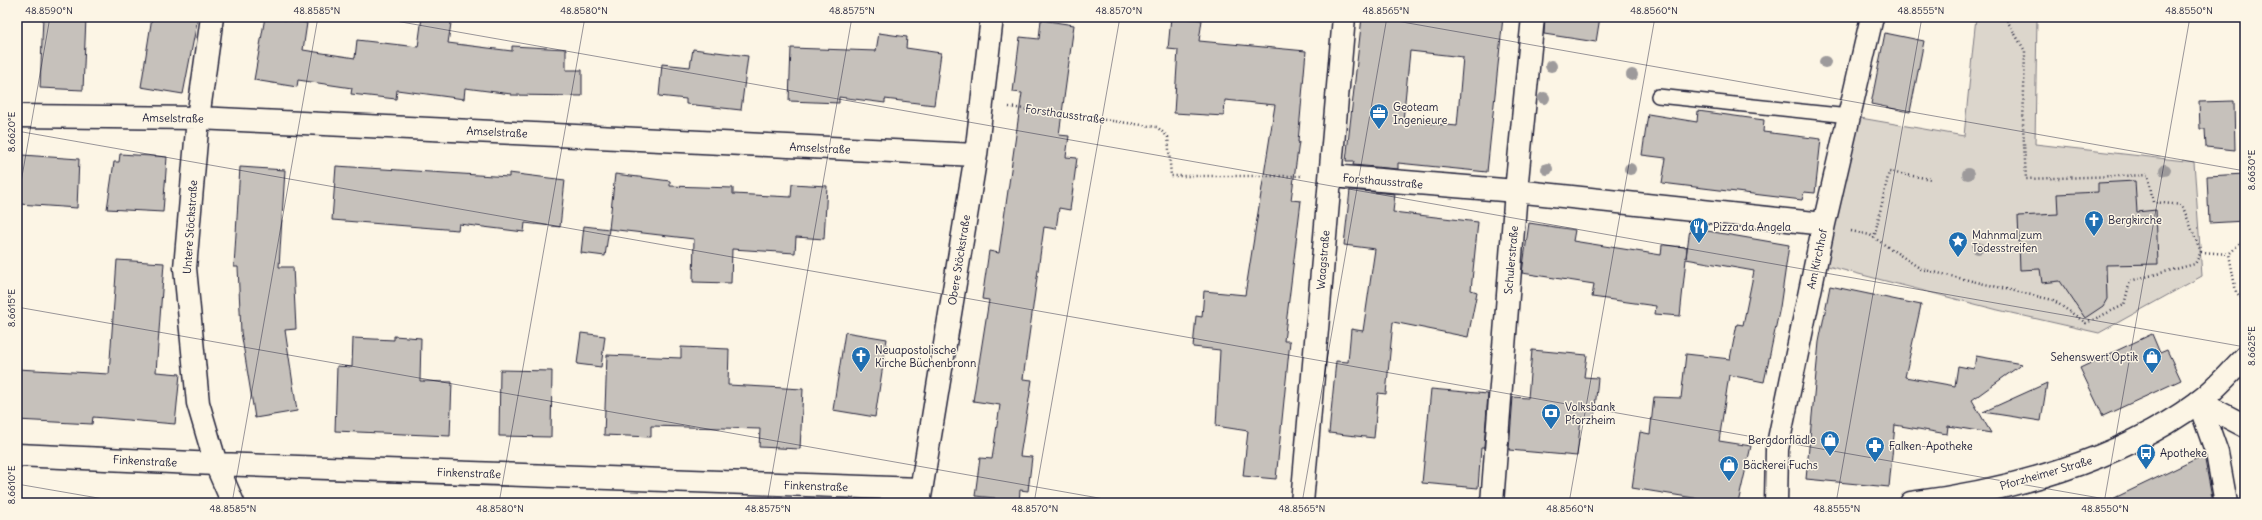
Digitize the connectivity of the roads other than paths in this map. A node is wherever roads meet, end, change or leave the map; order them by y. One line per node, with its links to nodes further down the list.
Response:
1 (212, 17): 9 (street, Untere Stöckstraße)
2 (992, 17): 10 (street, Obere Stöckstraße)
3 (1344, 17): 11 (street, Waagstraße)
4 (1533, 17): 12 (street, Schulerstraße)
5 (1872, 17): 8 (street, Am Kirchhof)
6 (1658, 96): 8 (lane)
7 (17, 116): 9 (street, Amselstraße)
8 (1849, 116): 13 (street, Am Kirchhof)
9 (198, 118): 10 (street, Amselstraße); 18 (street, Untere Stöckstraße)
10 (976, 155): 19 (street, Obere Stöckstraße)
11 (1331, 176): 12 (street, Forsthausstraße); 22 (street, Waagstraße)
12 (1516, 192): 13 (street, Forsthausstraße); 23 (street, Schulerstraße)
13 (1824, 224): 24 (street, Am Kirchhof)
14 (2245, 357): 15 (street, Pforzheimer Straße)
15 (2199, 402): 16 (street); 20 (street, Pforzheimer Straße); 26 (street)
16 (2245, 426)
17 (17, 455): 18 (street, Finkenstraße)
18 (216, 464): 19 (street, Finkenstraße); 21 (street, Untere Stöckstraße)
19 (920, 496)
20 (1985, 496): 25 (street, Pforzheimer Straße)
21 (234, 503)
22 (1302, 503)
23 (1492, 503)
24 (1776, 503)
25 (1911, 503)
26 (2226, 503)

